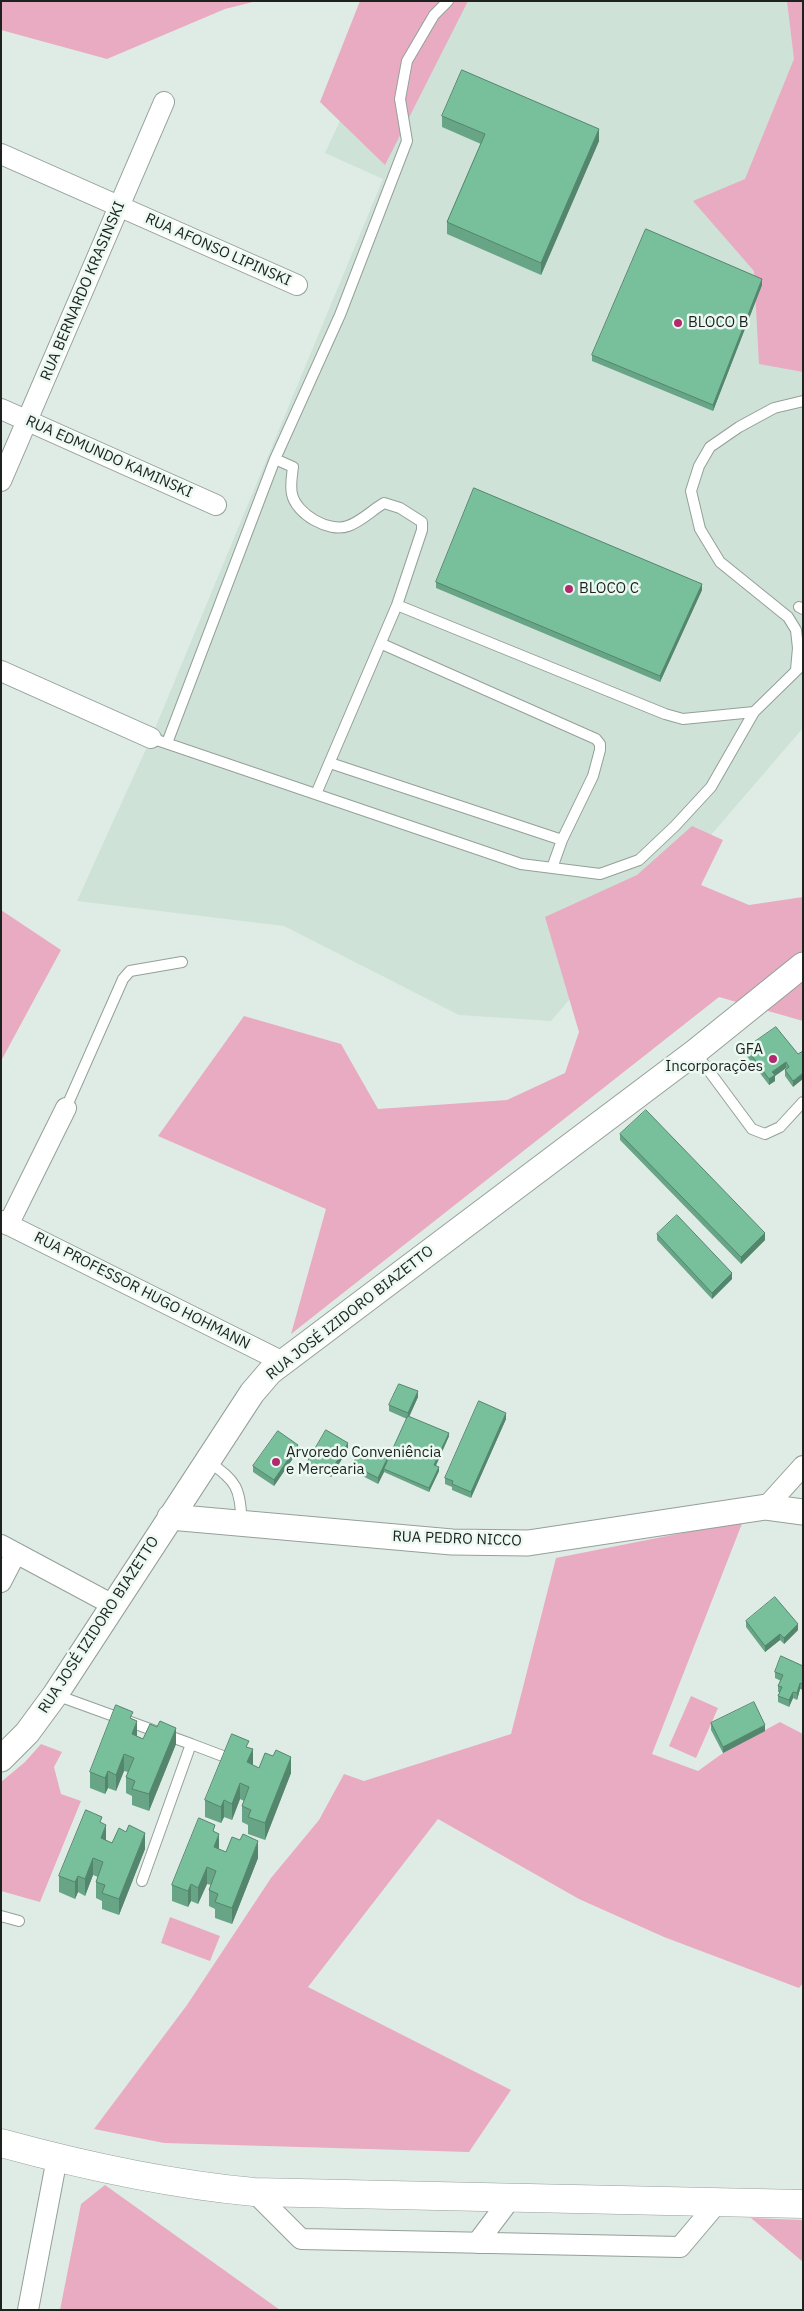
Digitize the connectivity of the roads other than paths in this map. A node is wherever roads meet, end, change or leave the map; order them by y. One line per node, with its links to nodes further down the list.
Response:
1 (448, 1): 9 (lane)
2 (164, 102): 4 (street, RUA BERNARDO KRASINSKI)
3 (1, 154): 4 (street, RUA AFONSO LIPINSKI)
4 (119, 206): 5 (street, RUA AFONSO LIPINSKI); 8 (street, RUA BERNARDO KRASINSKI)
5 (297, 285)
6 (803, 401): 14 (lane)
7 (1, 409): 8 (street, RUA EDMUNDO KAMINSKI)
8 (27, 421): 10 (street, RUA BERNARDO KRASINSKI); 11 (street, RUA EDMUNDO KAMINSKI)
9 (275, 459): 12 (lane); 17 (lane)
10 (1, 481)
11 (216, 504)
12 (397, 605): 13 (lane); 16 (lane)
13 (382, 644): 18 (lane); 20 (lane)
14 (800, 667): 16 (lane)
15 (1, 671): 17 (street)
16 (754, 712): 21 (lane)
17 (159, 741): 19 (lane)
18 (330, 763): 19 (lane); 20 (lane)
19 (316, 794): 21 (lane)
20 (562, 840): 21 (lane)
21 (552, 868)
22 (182, 962): 26 (lane)
23 (803, 965): 24 (street, RUA JOSÉ IZIDORO BIAZETTO)
24 (695, 1052): 25 (lane); 28 (street, RUA JOSÉ IZIDORO BIAZETTO)
25 (803, 1102)
26 (66, 1108): 27 (street)
27 (5, 1223): 28 (street, RUA PROFESSOR HUGO HOHMANN)
28 (283, 1362): 29 (street, RUA JOSÉ IZIDORO BIAZETTO)
29 (207, 1461): 33 (street, RUA JOSÉ IZIDORO BIAZETTO); 34 (lane)
30 (803, 1466): 31 (street)
31 (766, 1507): 32 (street, RUA PEDRO NICCO); 34 (street, RUA PEDRO NICCO)
32 (803, 1512)
33 (170, 1517): 34 (street, RUA PEDRO NICCO); 37 (street, RUA JOSÉ IZIDORO BIAZETTO)
34 (242, 1524)
35 (8, 1549): 36 (street); 37 (street)
36 (1, 1582)
37 (113, 1604): 38 (street, RUA JOSÉ IZIDORO BIAZETTO)
38 (55, 1695): 39 (lane); 41 (street, RUA JOSÉ IZIDORO BIAZETTO)
39 (192, 1744): 40 (lane); 42 (lane)
40 (228, 1758)
41 (1, 1759)
42 (142, 1881)
43 (1, 1916): 44 (lane)
44 (19, 1921)
45 (1, 2143): 46 (main road)
46 (57, 2158): 47 (main road); 52 (street)
47 (254, 2192): 48 (main road); 51 (street)
48 (510, 2198): 49 (main road); 51 (street)
49 (718, 2202): 50 (main road); 51 (street)
50 (803, 2204)
51 (477, 2243)
52 (28, 2310)

